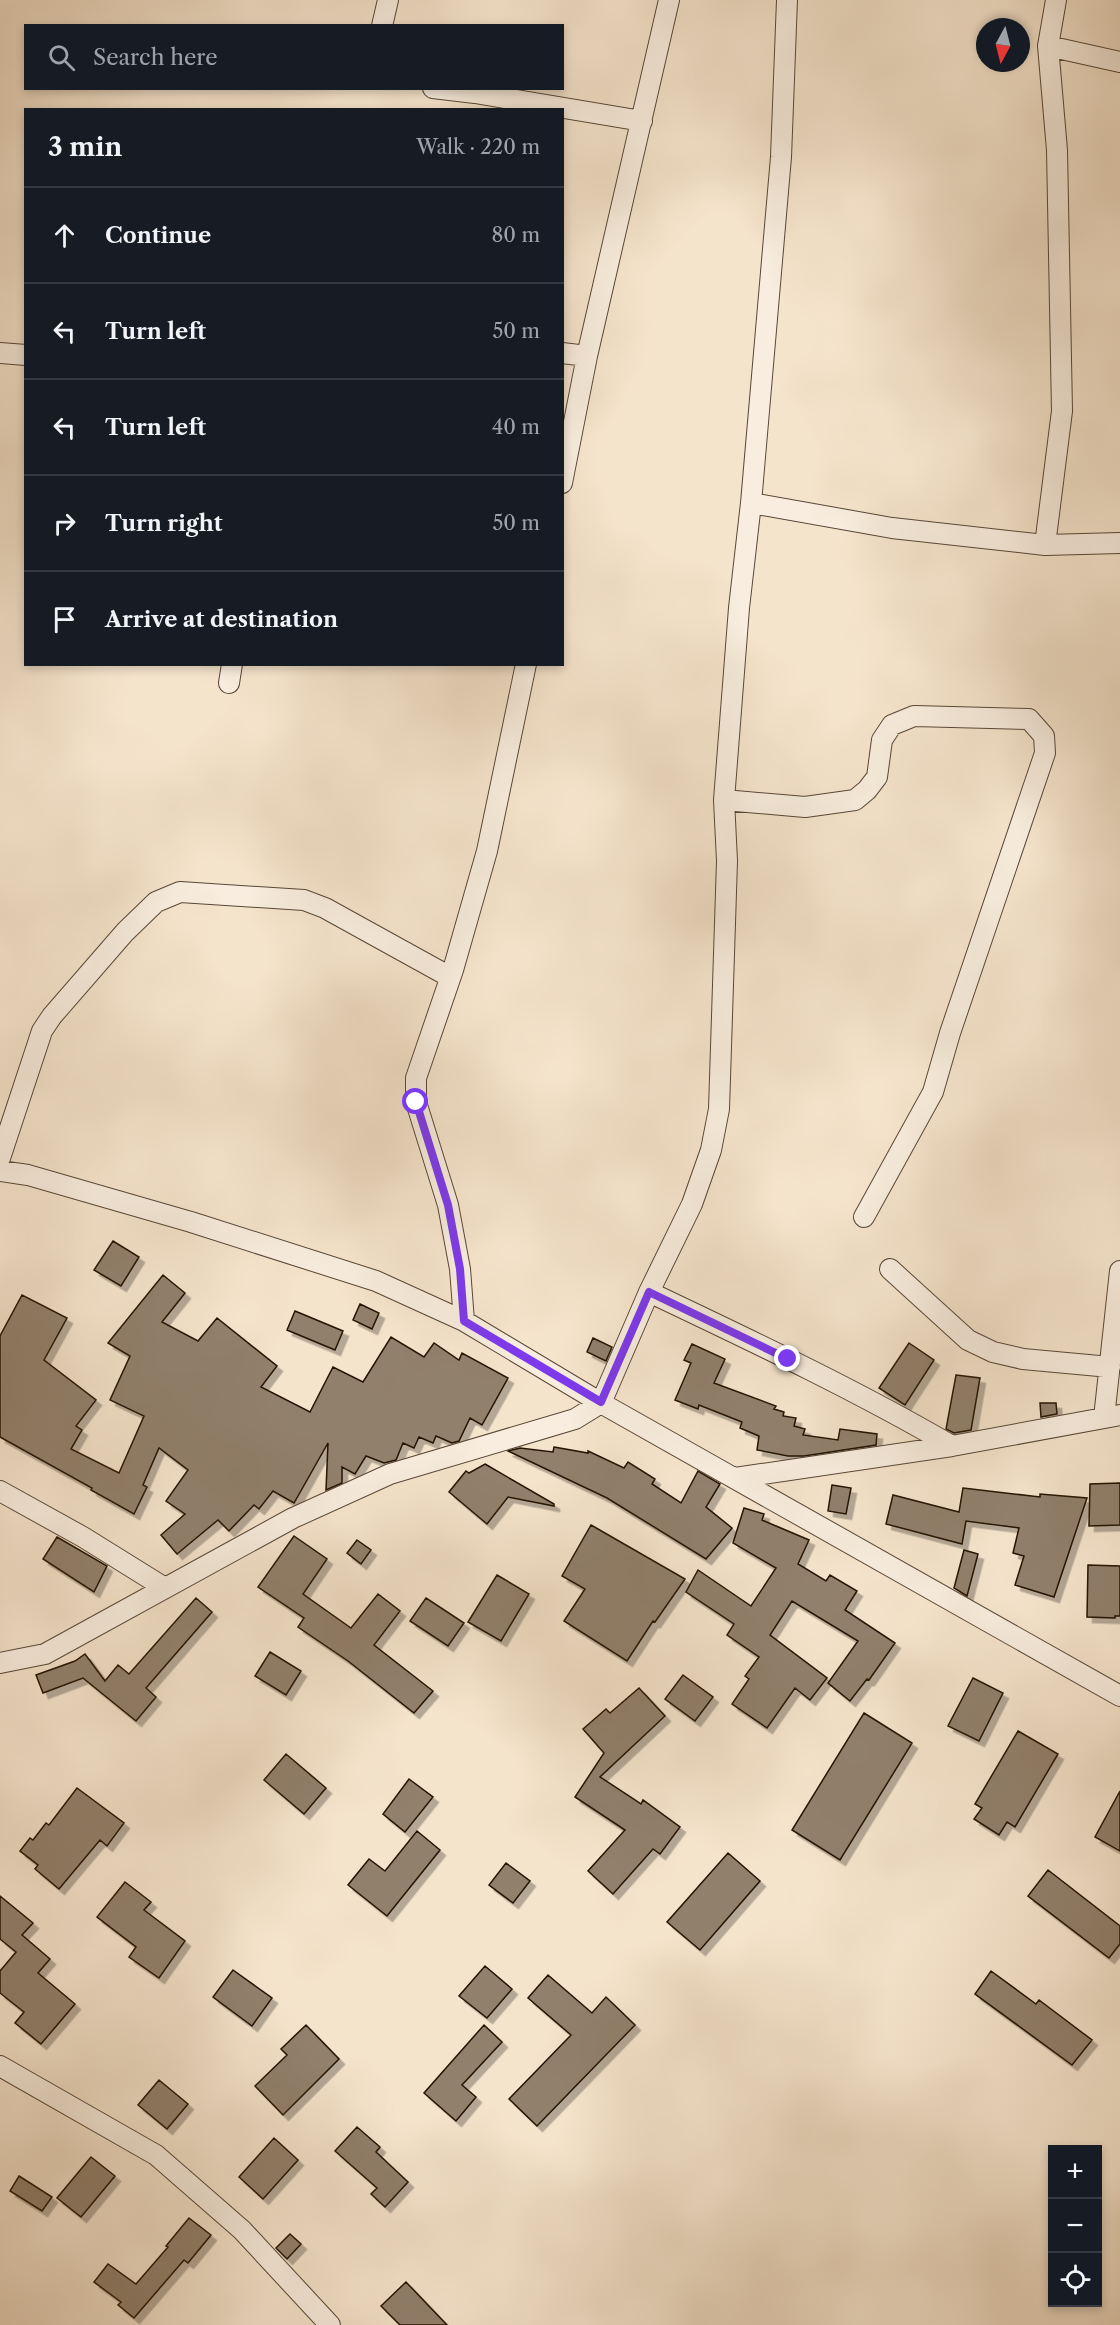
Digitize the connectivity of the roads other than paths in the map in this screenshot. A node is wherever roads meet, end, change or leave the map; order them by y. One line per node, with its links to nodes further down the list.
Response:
1 (388, 0): 5 (street)
2 (669, 0): 9 (street)
3 (787, 0): 15 (street)
4 (1056, 0): 6 (street)
5 (382, 24)
6 (1048, 46): 7 (street); 17 (street)
7 (1120, 62)
8 (450, 90): 9 (street)
9 (642, 121): 13 (street)
10 (0, 353): 12 (street)
11 (564, 353): 13 (street)
12 (24, 355)
13 (587, 356): 14 (street)
14 (564, 473)
15 (751, 503): 17 (street); 19 (street)
16 (1120, 543): 17 (street)
17 (1045, 545)
18 (526, 666): 20 (street)
19 (724, 800): 23 (street); 26 (street)
20 (450, 977): 21 (street); 27 (street)
21 (0, 1158)
22 (0, 1171): 27 (street)
23 (864, 1217)
24 (890, 1269): 28 (street)
25 (1120, 1271): 28 (street)
26 (649, 1292): 29 (street); 31 (street)
27 (464, 1321): 29 (street)
28 (1110, 1367): 30 (street)
29 (601, 1402): 32 (street); 34 (street)
30 (1112, 1417): 31 (street)
31 (952, 1446): 32 (street)
32 (735, 1478): 36 (street)
33 (0, 1491): 34 (street)
34 (165, 1588): 35 (street)
35 (0, 1663)
36 (1120, 1696)
37 (0, 2066): 38 (street)
38 (330, 2325)

